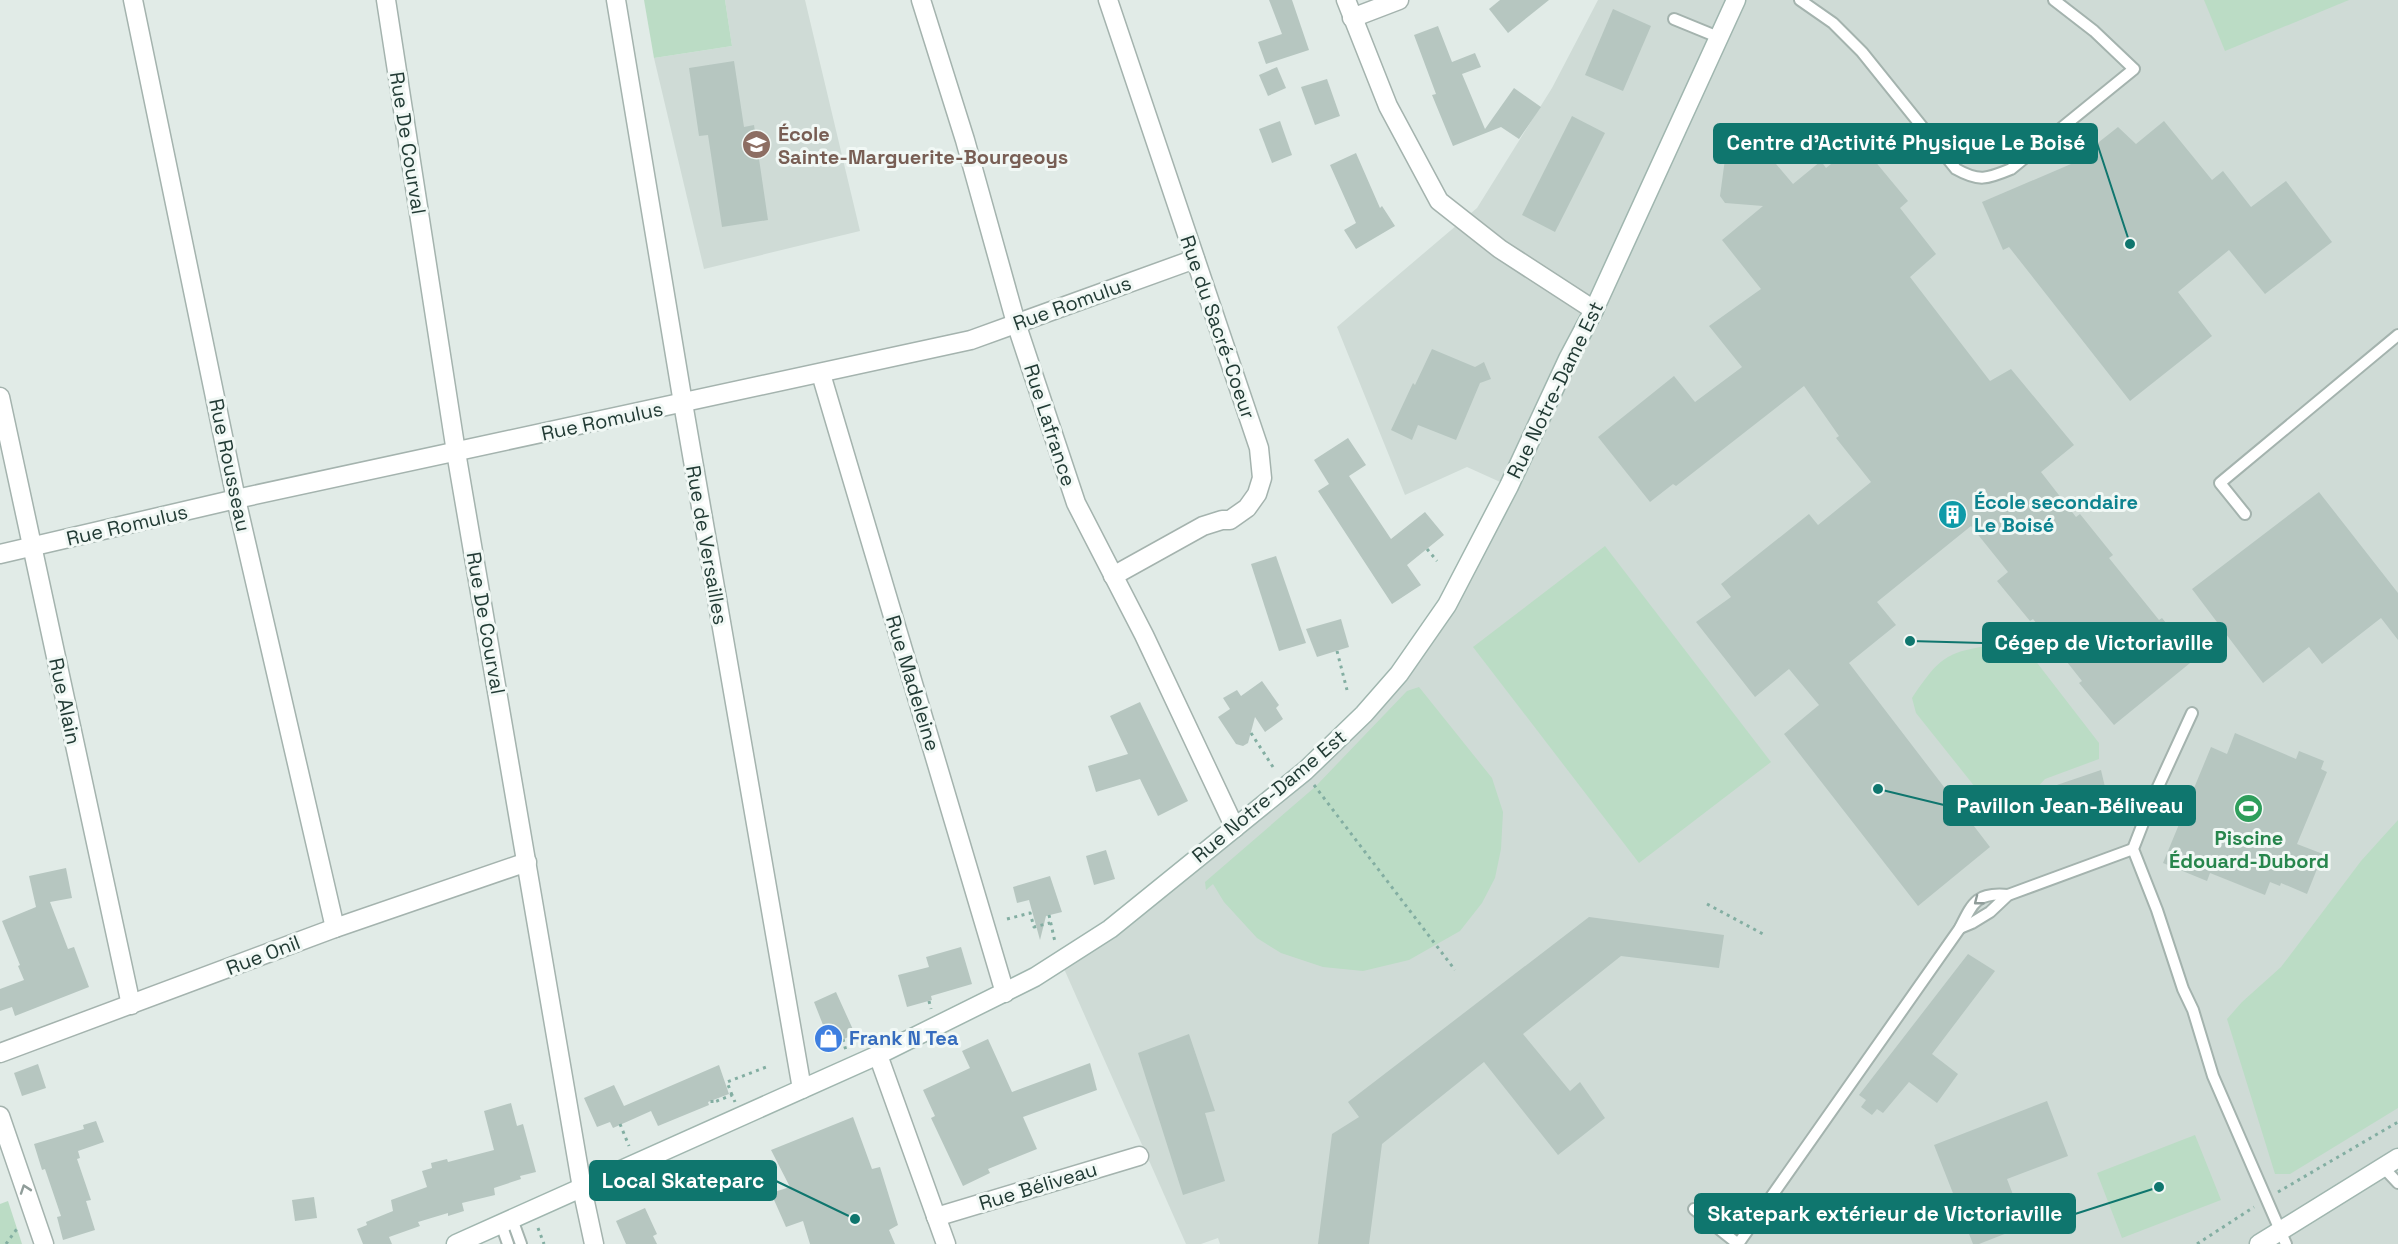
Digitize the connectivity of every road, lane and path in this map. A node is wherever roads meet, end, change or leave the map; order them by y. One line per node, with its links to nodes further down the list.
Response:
1 (133, 0): 22 (street, Rue Rousseau)
2 (386, 0): 21 (street, Rue De Courval)
3 (616, 0): 20 (street, Rue de Versailles)
4 (921, 0): 16 (street, Rue Lafrance)
5 (1108, 0): 14 (street, Rue du Sacré-Coeur)
6 (1346, 0): 11 (street)
7 (1399, 0): 11 (street)
8 (1736, 0): 13 (street, Rue Notre-Dame Est)
9 (1800, 0): 10 (lane)
10 (2054, 0)
11 (1352, 18): 15 (street)
12 (1674, 19): 13 (lane)
13 (1718, 37): 15 (street, Rue Notre-Dame Est)
14 (1195, 259): 16 (street, Rue Romulus); 28 (street, Rue du Sacré-Coeur)
15 (1594, 310): 34 (street, Rue Notre-Dame Est)
16 (1016, 323): 18 (street, Rue Romulus); 28 (street, Rue Lafrance)
17 (2398, 335): 23 (lane)
18 (821, 374): 20 (street, Rue Romulus); 48 (street, Rue Madeleine)
19 (0, 397): 24 (street, Rue Alain)
20 (682, 403): 21 (street, Rue Romulus); 55 (street, Rue de Versailles)
21 (456, 452): 22 (street, Rue Romulus); 37 (street, Rue De Courval)
22 (236, 499): 24 (street, Rue Romulus); 43 (street, Rue Rousseau)
23 (2245, 514)
24 (32, 546): 26 (street, Rue Romulus); 49 (street, Rue Alain)
25 (1427, 549): 27 (path)
26 (0, 554)
27 (1437, 561)
28 (1113, 576): 35 (street, Rue Lafrance)
29 (1337, 651): 30 (path)
30 (1347, 690)
31 (2192, 713): 36 (lane)
32 (1251, 733): 33 (path)
33 (1273, 767)
34 (1305, 771): 35 (street, Rue Notre-Dame Est); 47 (path)
35 (1234, 828): 48 (street, Rue Notre-Dame Est)
36 (2133, 849): 38 (lane); 67 (lane)
37 (527, 862): 43 (street, Rue Onil); 66 (street, Rue De Courval)
38 (2008, 895): 44 (lane); 44 (lane, one-way to 44)
39 (1707, 904): 45 (path)
40 (1048, 915): 42 (path)
41 (1007, 919): 42 (path)
42 (1050, 923): 46 (path)
43 (335, 928): 49 (street, Rue Onil)
44 (1960, 928): 82 (lane)
45 (1763, 934)
46 (1054, 942)
47 (1455, 970)
48 (1005, 993): 53 (street, Rue Notre-Dame Est)
49 (131, 1005): 51 (street, Rue Onil)
50 (843, 1040): 52 (path)
51 (0, 1053)
52 (848, 1055)
53 (878, 1055): 55 (street, Rue Notre-Dame Est); 69 (street)
54 (769, 1065): 56 (path)
55 (802, 1089): 66 (street, Rue Notre-Dame Est)
56 (732, 1095): 57 (path); 58 (path)
57 (712, 1100)
58 (737, 1106)
59 (0, 1116): 76 (street, one-way to 59)
60 (2398, 1122): 67 (path)
61 (620, 1124): 62 (path)
62 (632, 1154)
63 (1139, 1156): 69 (street, Rue Béliveau)
64 (2391, 1162): 65 (lane); 73 (street)
65 (2398, 1183)
66 (582, 1188): 70 (street, Rue Notre-Dame Est); 80 (street, Rue De Courval)
67 (2265, 1200): 73 (lane); 83 (path)
68 (1694, 1209): 82 (lane)
69 (936, 1217): 81 (street)
70 (506, 1222): 74 (street, Rue Notre-Dame Est); 77 (lane); 78 (lane)
71 (20, 1224): 75 (path)
72 (537, 1226): 79 (path)
73 (2283, 1238): 84 (street)
74 (462, 1243)
75 (6, 1244)
76 (44, 1244)
77 (508, 1244)
78 (521, 1244)
79 (544, 1244)
80 (594, 1244)
81 (946, 1244)
82 (1738, 1244)
83 (2197, 1244)
84 (2259, 1244)

